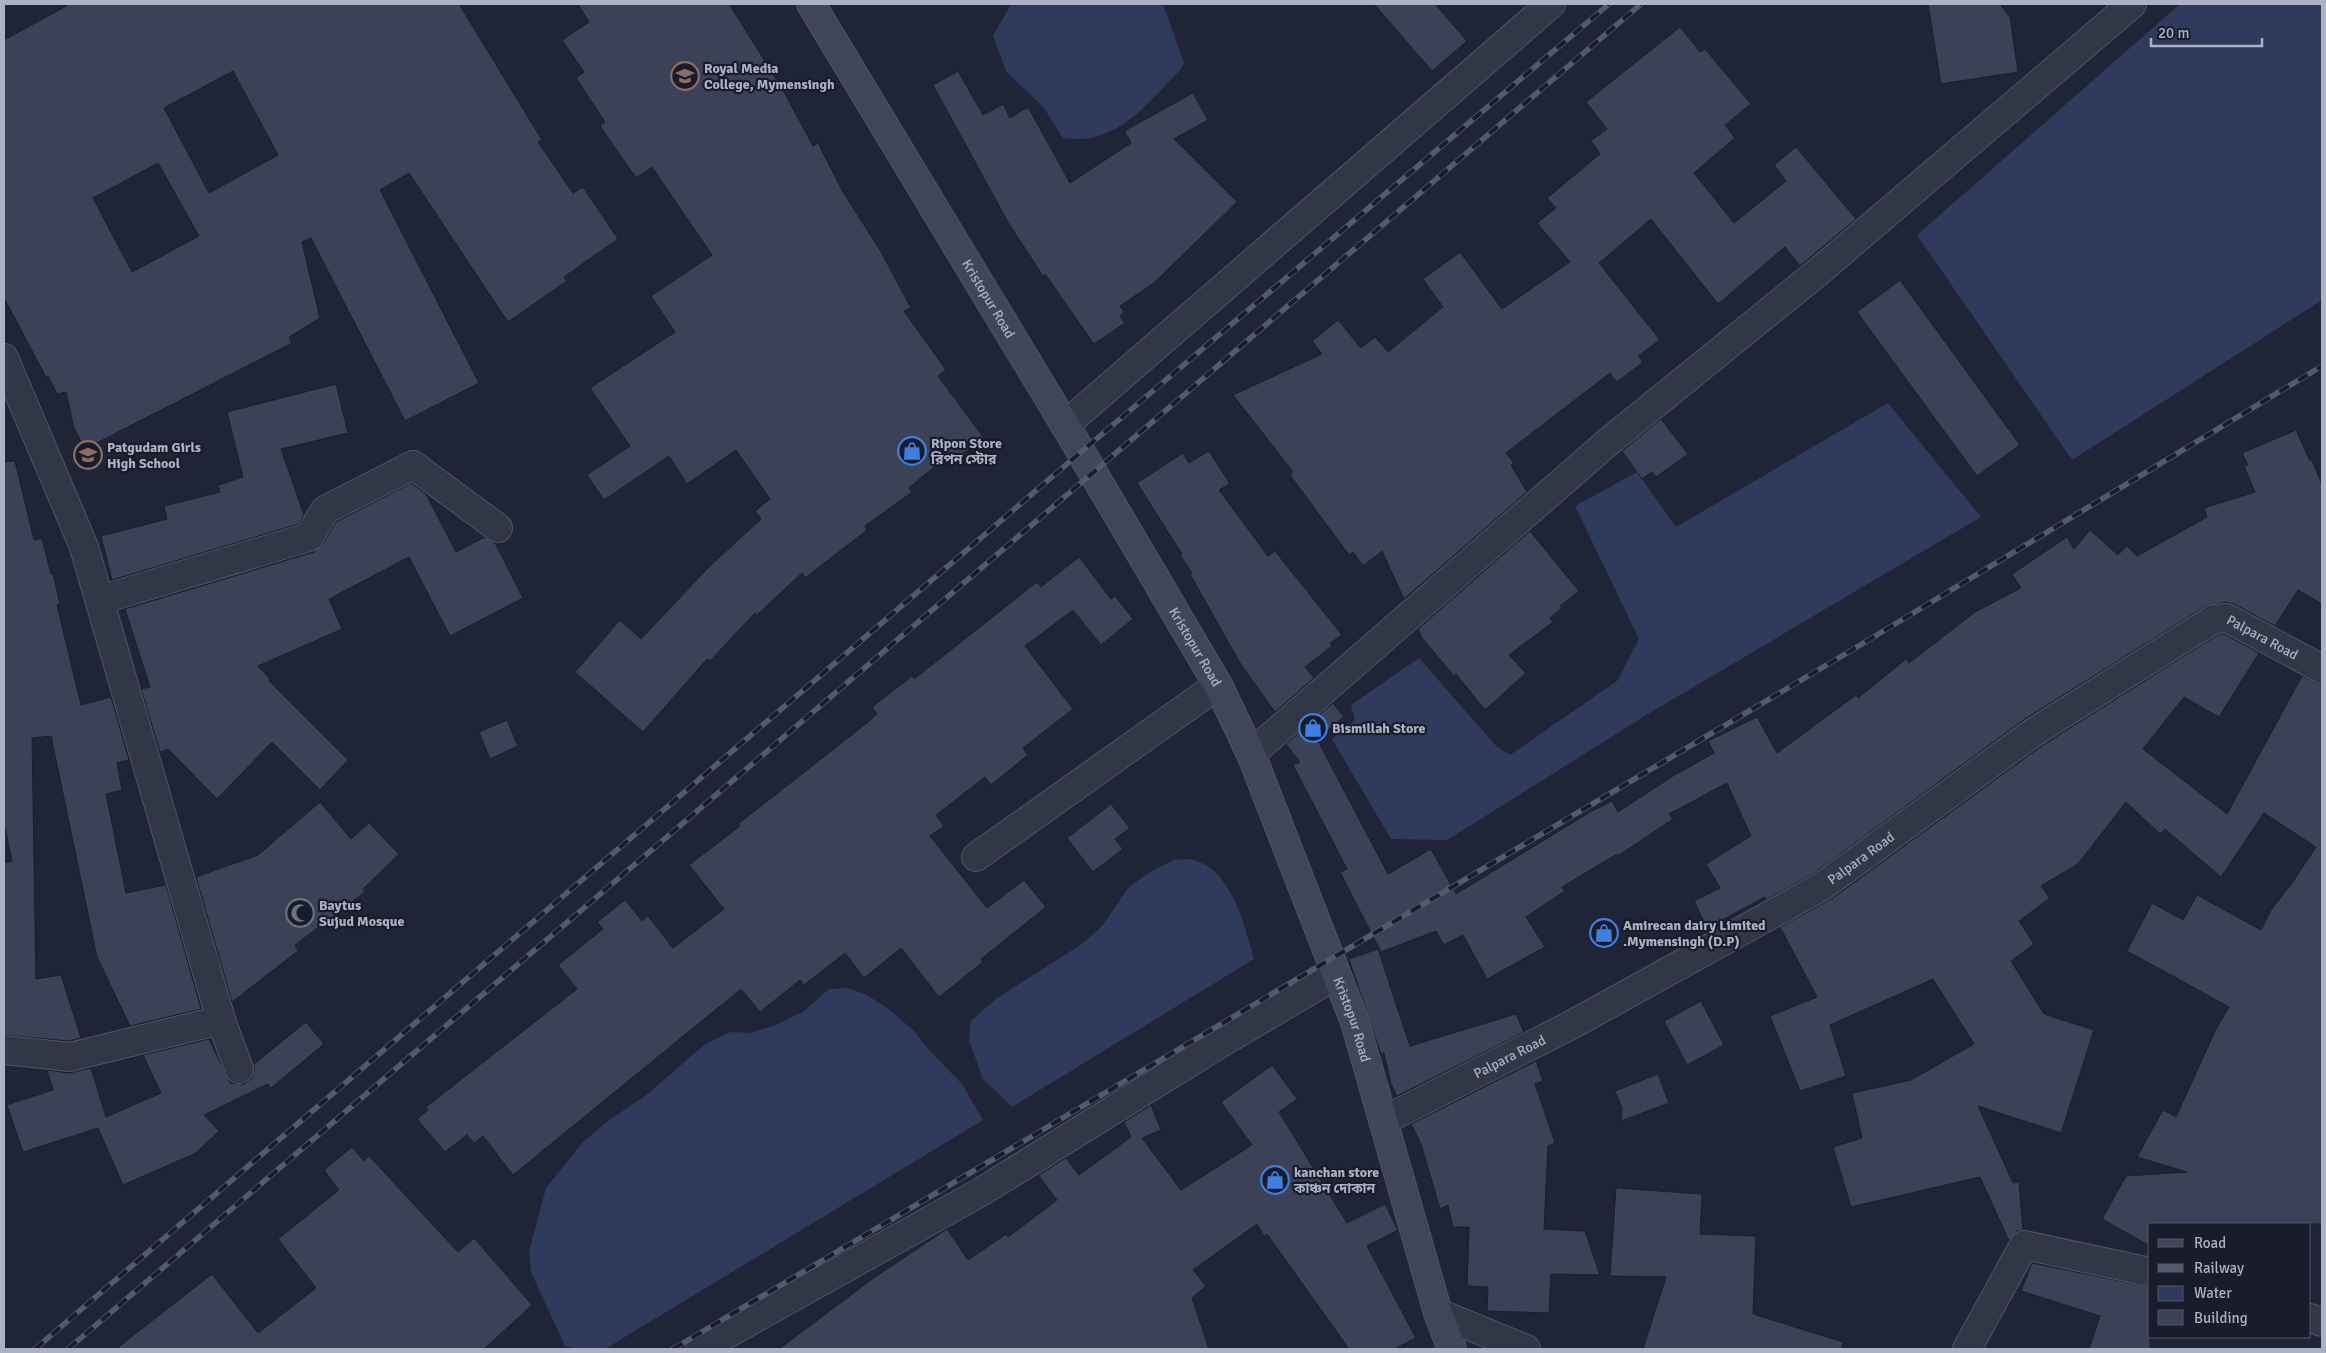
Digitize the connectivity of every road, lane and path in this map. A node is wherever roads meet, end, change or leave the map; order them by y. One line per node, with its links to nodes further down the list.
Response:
1 (811, 4): 5 (main road, Kristopur Road)
2 (1551, 4): 5 (street)
3 (2132, 4): 10 (street)
4 (4, 358): 7 (street)
5 (1065, 424): 9 (main road, Kristopur Road)
6 (498, 528): 7 (street)
7 (100, 600): 13 (street)
8 (2322, 669): 16 (street, Palpara Road)
9 (1218, 686): 10 (main road, Kristopur Road); 11 (street)
10 (1251, 754): 12 (main road, Kristopur Road)
11 (976, 857)
12 (1336, 975): 16 (main road, Kristopur Road); 19 (street)
13 (221, 1020): 14 (street); 15 (street)
14 (4, 1050)
15 (239, 1069)
16 (1383, 1121): 18 (main road, Kristopur Road)
17 (2148, 1272): 22 (street)
18 (1438, 1313): 20 (main road, Kristopur Road); 21 (street)
19 (715, 1345)
20 (1452, 1349)
21 (1526, 1349)
22 (1967, 1349)

